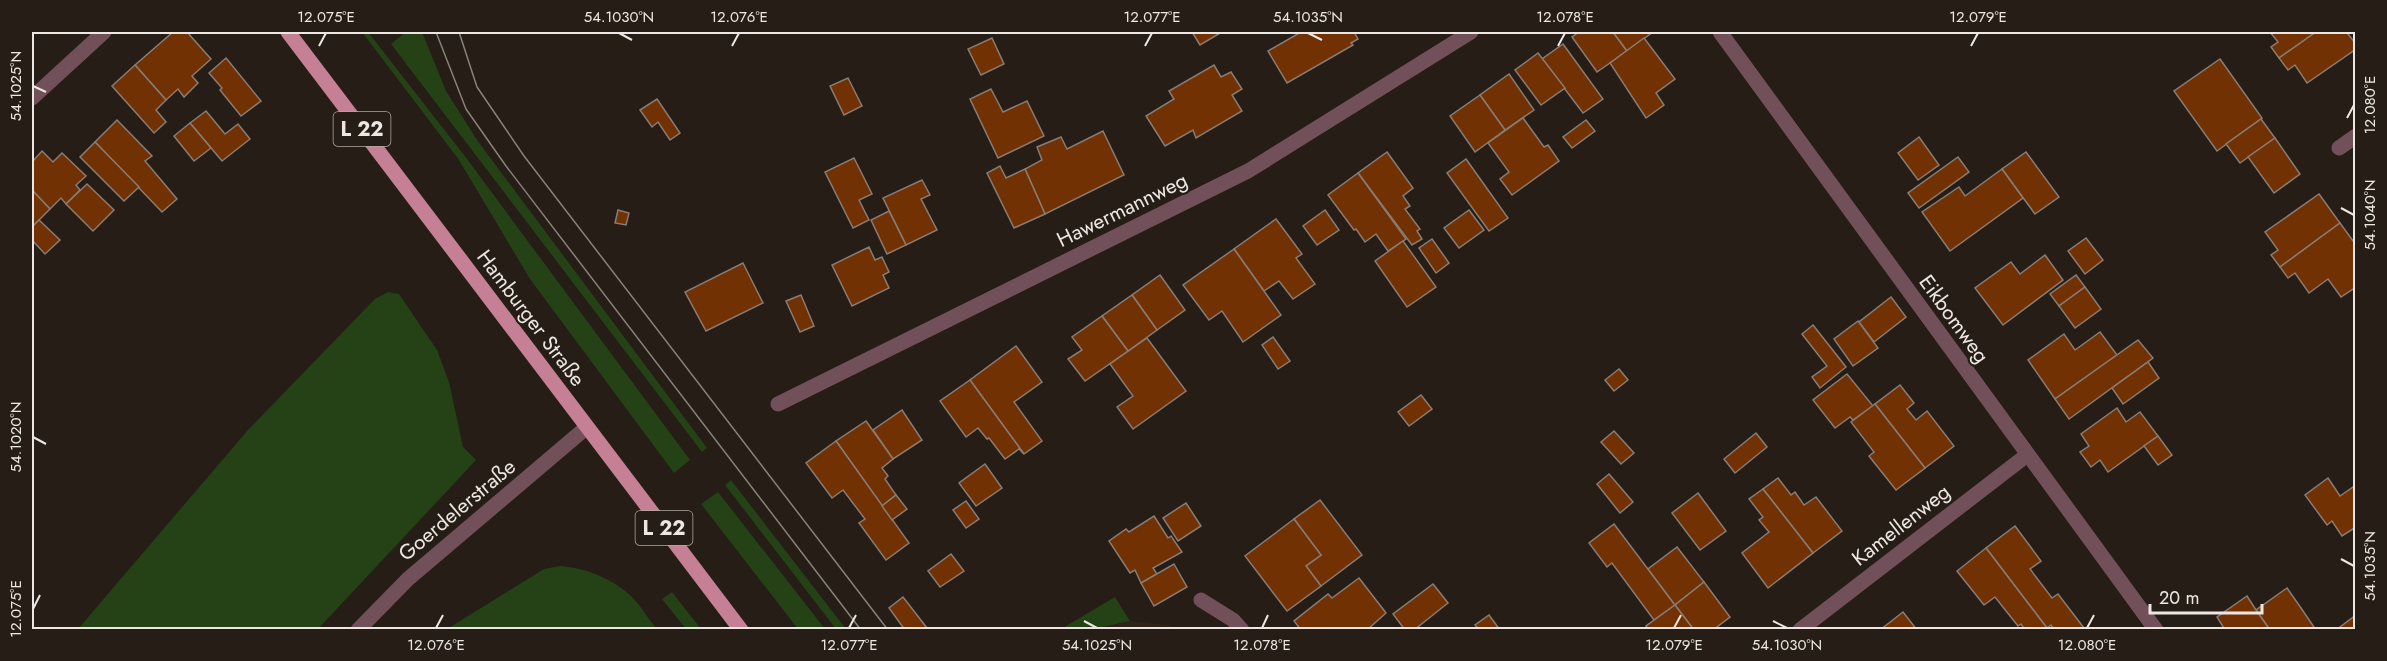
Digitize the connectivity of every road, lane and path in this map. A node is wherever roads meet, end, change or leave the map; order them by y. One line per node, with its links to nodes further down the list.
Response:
1 (104, 32): 5 (street)
2 (288, 32): 9 (main road, Hamburger Straße / L 22)
3 (1471, 32): 8 (street, Hawermannweg)
4 (1720, 32): 10 (street, Eikbomweg)
5 (32, 98)
6 (2355, 136): 7 (street)
7 (2339, 148)
8 (778, 404)
9 (587, 427): 12 (street, Goerdelerstraße); 13 (main road, Hamburger Straße / L 22)
10 (2027, 455): 15 (street, Kamellenweg); 16 (street, Eikbomweg)
11 (1202, 600): 14 (street)
12 (358, 630)
13 (741, 630)
14 (1242, 630)
15 (1800, 630)
16 (2156, 630)

